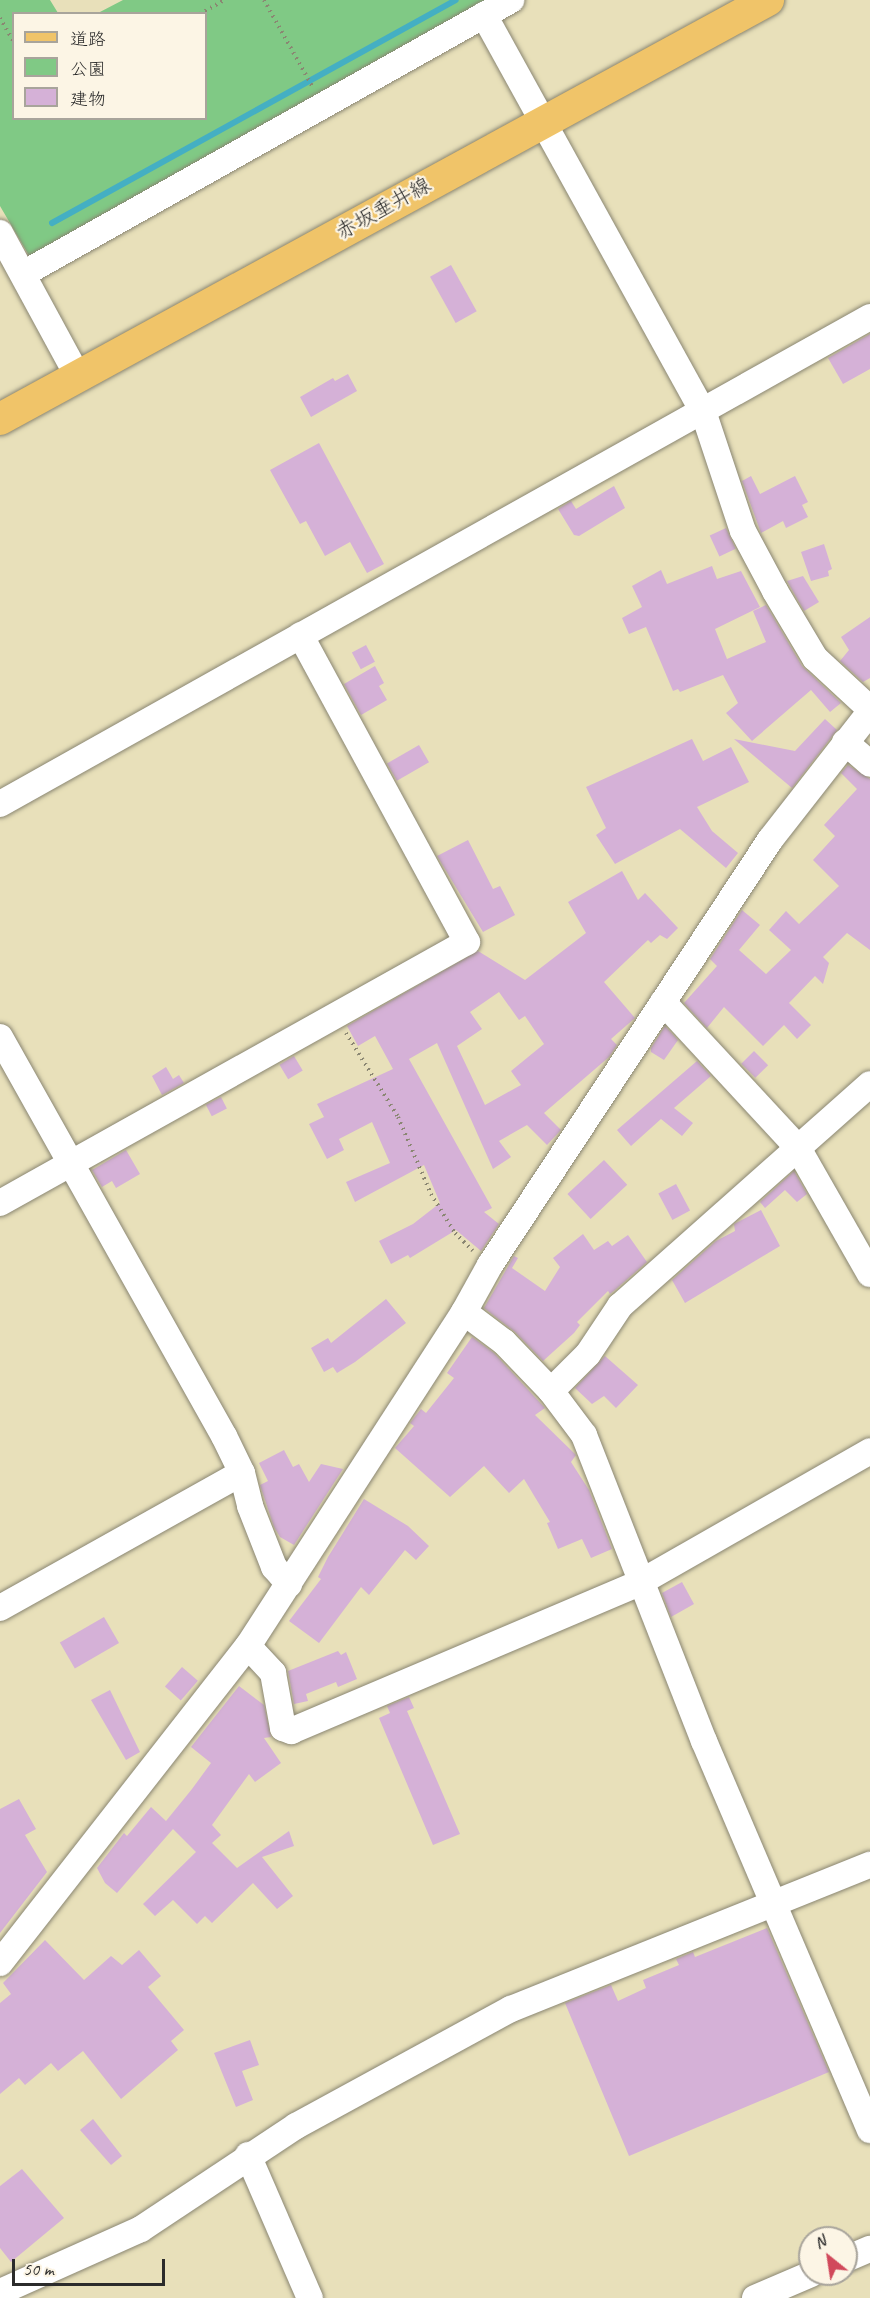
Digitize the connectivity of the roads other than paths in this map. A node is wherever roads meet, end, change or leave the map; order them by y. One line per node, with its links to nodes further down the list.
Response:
1 (512, 0): 4 (street)
2 (768, 0): 3 (main road, 赤坂垂井線)
3 (730, 9): 5 (main road, 赤坂垂井線)
4 (484, 15): 5 (street); 7 (street)
5 (542, 121): 9 (main road, 赤坂垂井線); 10 (street)
6 (0, 233): 7 (street)
7 (23, 274): 9 (street)
8 (870, 317): 10 (street)
9 (77, 375): 11 (main road, 赤坂垂井線)
10 (703, 411): 12 (street); 13 (street)
11 (0, 418)
12 (300, 635): 16 (street); 21 (street)
13 (870, 711): 14 (street)
14 (845, 742): 15 (street); 17 (street)
15 (870, 764)
16 (0, 804)
17 (663, 1002): 20 (street); 24 (street)
18 (0, 1037): 21 (street)
19 (870, 1084): 20 (street)
20 (798, 1148): 23 (street); 25 (street)
21 (70, 1164): 22 (street); 27 (street)
22 (0, 1203)
23 (870, 1274)
24 (464, 1312): 25 (street); 29 (street)
25 (551, 1391): 28 (street)
26 (870, 1451): 28 (street)
27 (243, 1473): 29 (street); 30 (street)
28 (639, 1583): 31 (street); 33 (street)
29 (289, 1584): 31 (street)
30 (0, 1608)
31 (248, 1646): 34 (street)
32 (870, 1865): 33 (street)
33 (772, 1901): 35 (street); 36 (street)
34 (0, 1963)
35 (870, 2130)
36 (248, 2155): 38 (street); 39 (street)
37 (798, 2280): 40 (street)
38 (5, 2283)
39 (310, 2298)
40 (755, 2298)

